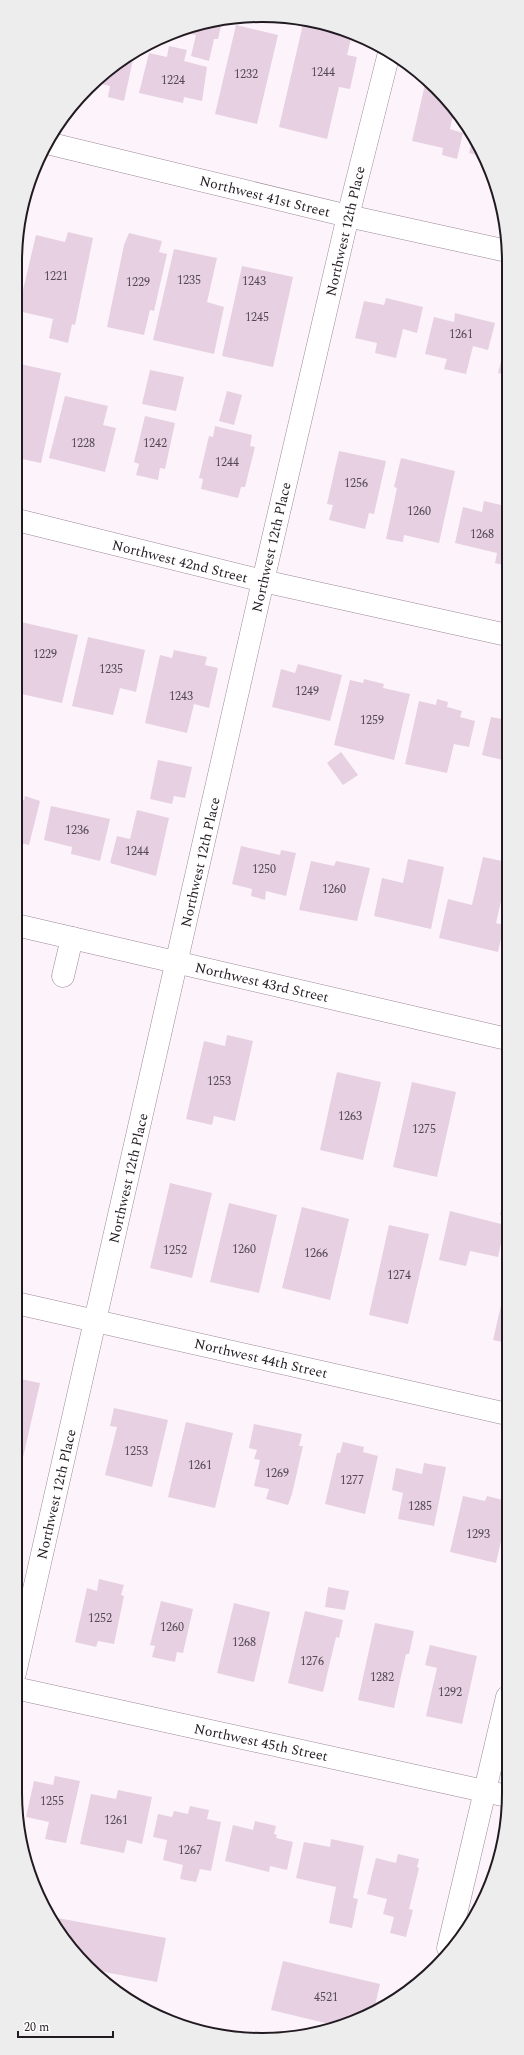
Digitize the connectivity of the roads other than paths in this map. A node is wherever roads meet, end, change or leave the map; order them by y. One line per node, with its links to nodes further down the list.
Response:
1 (388, 58): 3 (street, Northwest 12th Place)
2 (53, 144): 3 (street, Northwest 41st Street)
3 (348, 216): 4 (street, Northwest 41st Street); 6 (street, Northwest 12th Place)
4 (501, 250)
5 (22, 521): 6 (street, Northwest 42nd Street)
6 (263, 581): 7 (street, Northwest 42nd Street); 10 (street, Northwest 12th Place)
7 (502, 635)
8 (22, 926): 9 (street, Northwest 43rd Street)
9 (72, 938): 10 (street, Northwest 43rd Street); 11 (street)
10 (177, 962): 12 (street, Northwest 43rd Street); 14 (street, Northwest 12th Place)
11 (63, 976)
12 (502, 1038)
13 (22, 1304): 14 (street, Northwest 44th Street)
14 (95, 1321): 15 (street, Northwest 44th Street); 16 (street, Northwest 12th Place)
15 (502, 1413)
16 (22, 1642)
17 (22, 1690): 19 (street, Northwest 45th Street)
18 (502, 1718): 19 (street)
19 (485, 1791): 20 (street, Northwest 45th Street); 21 (street)
20 (502, 1795)
21 (449, 1942)

